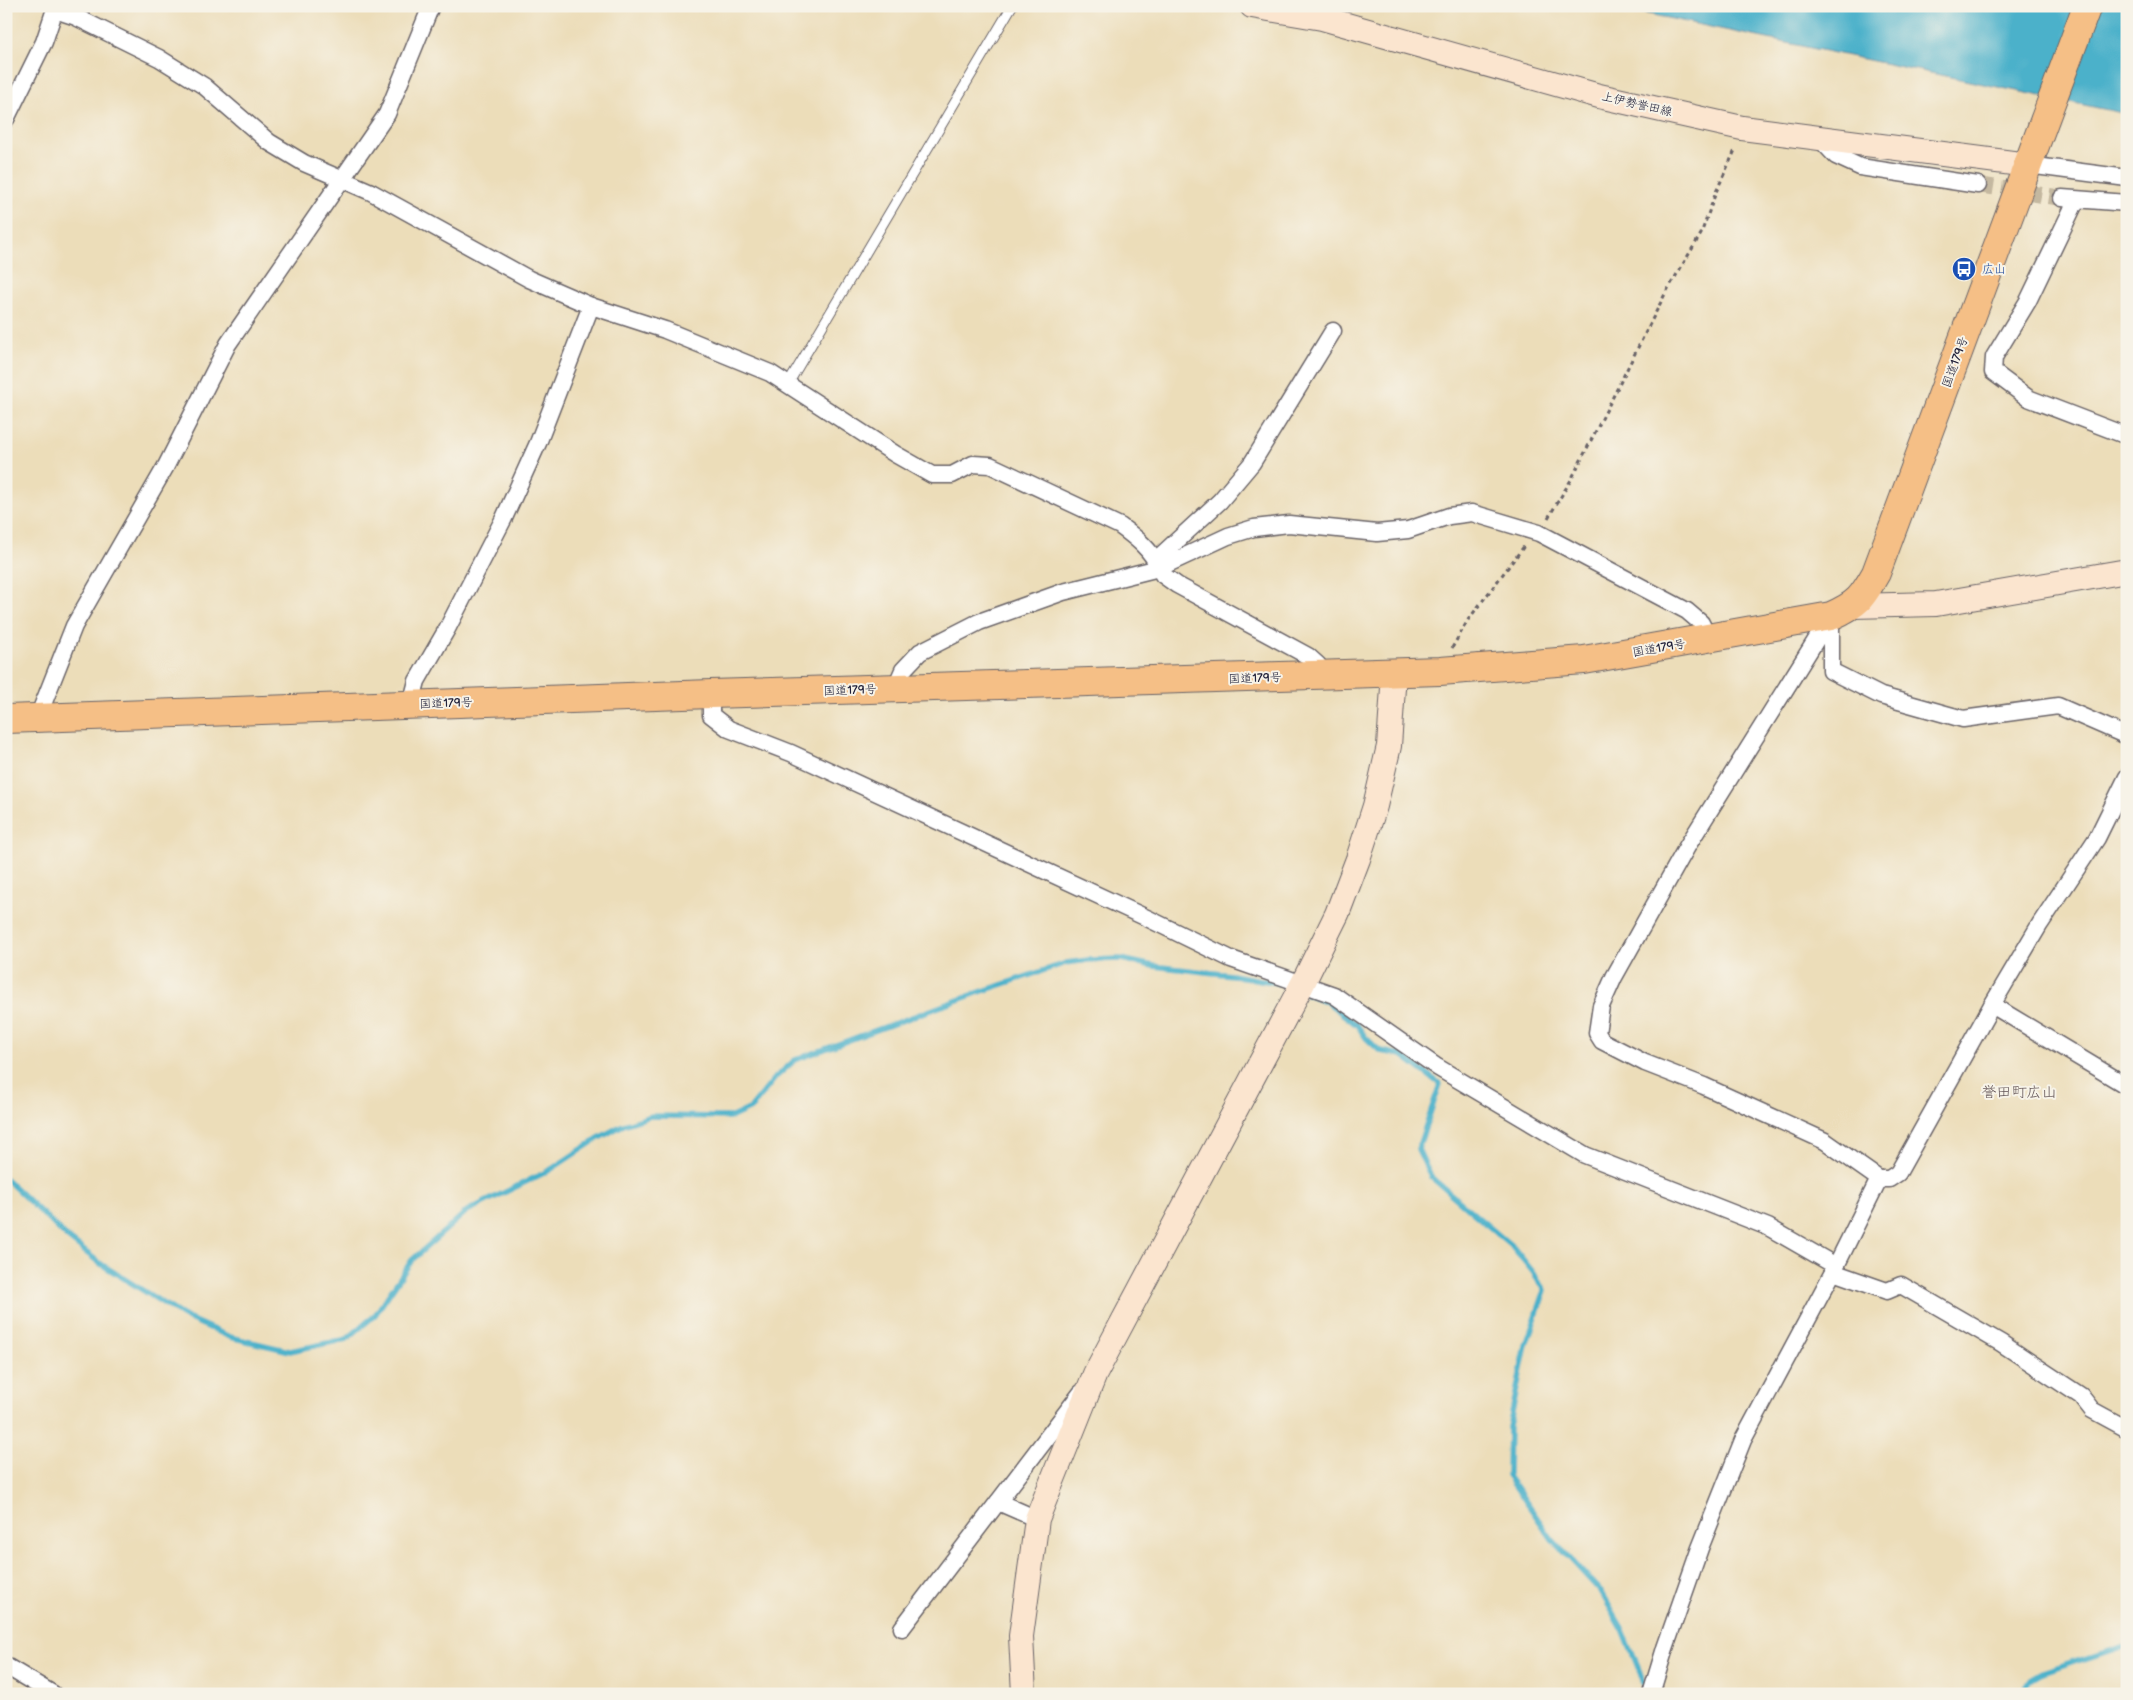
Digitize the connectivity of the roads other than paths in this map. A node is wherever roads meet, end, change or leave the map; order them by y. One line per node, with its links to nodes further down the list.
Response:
1 (431, 6): 10 (street)
2 (1012, 6): 15 (lane)
3 (1252, 6): 7 (street, 上伊勢誉田線)
4 (2088, 6): 8 (highway, 国道179号)
5 (56, 8): 6 (street); 10 (street)
6 (6, 119)
7 (1818, 138): 8 (street, 上伊勢誉田線); 11 (street)
8 (2028, 165): 9 (street); 19 (highway, 国道179号)
9 (2127, 178)
10 (342, 179): 13 (street); 26 (street)
11 (1978, 185)
12 (2127, 203): 16 (street)
13 (591, 306): 15 (street); 25 (street)
14 (1334, 331): 17 (street)
15 (788, 384): 17 (street)
16 (2127, 436)
17 (1158, 564): 20 (street); 22 (street); 23 (street)
18 (2127, 571): 19 (street)
19 (1842, 611): 20 (highway, 国道179号); 28 (street); 33 (street)
20 (1709, 639): 21 (highway, 国道179号)
21 (1394, 673): 22 (highway, 国道179号); 30 (street)
22 (1321, 676): 23 (highway, 国道179号)
23 (894, 688): 24 (highway, 国道179号)
24 (711, 694): 25 (highway, 国道179号); 30 (street)
25 (411, 704): 26 (highway, 国道179号)
26 (38, 717): 27 (highway, 国道179号)
27 (6, 719)
28 (2127, 736)
29 (2127, 777): 31 (street)
30 (1300, 989): 34 (street); 35 (street)
31 (1992, 1005): 32 (street); 33 (street)
32 (2127, 1086)
33 (1879, 1179): 34 (street)
34 (1835, 1269): 36 (street); 43 (street)
35 (1095, 1374): 37 (street); 38 (street)
36 (2127, 1429)
37 (998, 1502): 38 (street); 39 (street)
38 (1037, 1519): 42 (street)
39 (902, 1628)
40 (6, 1666): 41 (street)
41 (53, 1694)
42 (1024, 1694)
43 (1651, 1694)

